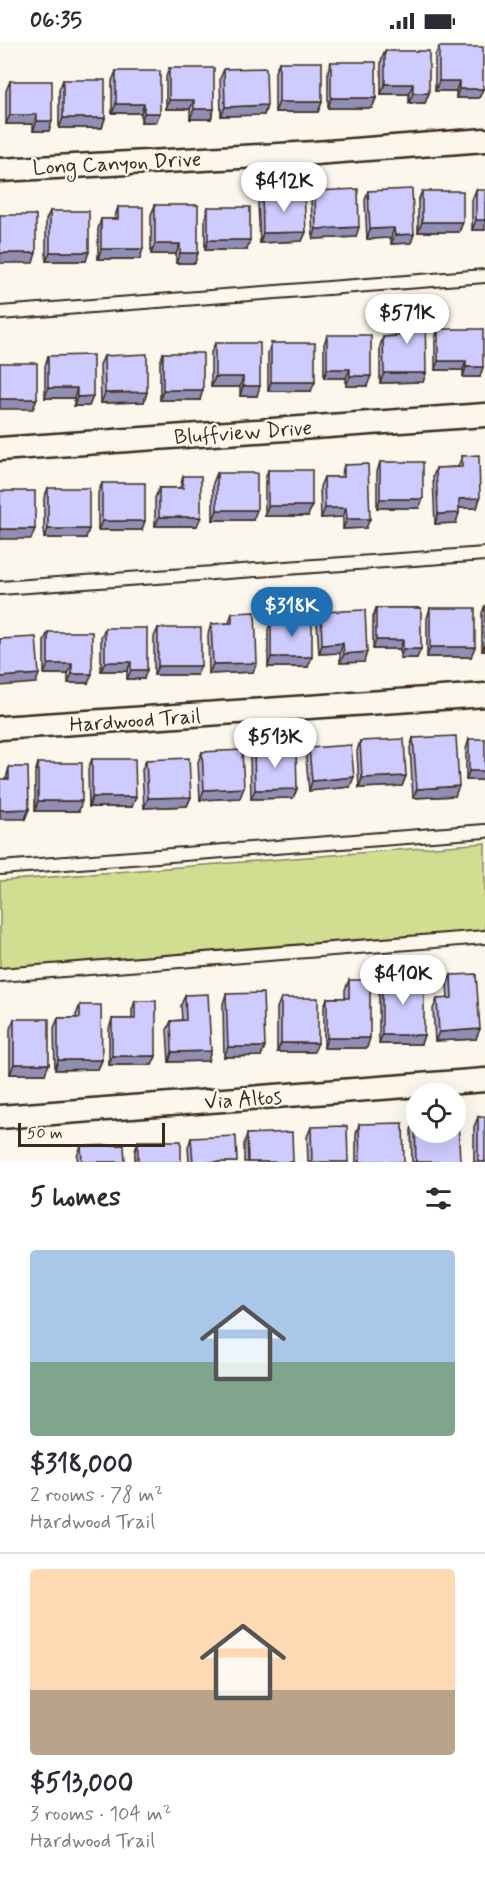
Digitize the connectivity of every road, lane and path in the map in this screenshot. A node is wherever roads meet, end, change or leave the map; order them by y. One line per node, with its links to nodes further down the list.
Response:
1 (485, 140): 2 (street, Long Canyon Drive)
2 (0, 170)
3 (485, 276): 4 (lane)
4 (0, 313)
5 (485, 415): 6 (street, Bluffview Drive)
6 (0, 449)
7 (485, 554): 8 (lane)
8 (0, 588)
9 (485, 695): 10 (street, Hardwood Trail)
10 (0, 728)
11 (485, 831): 12 (lane)
12 (0, 868)
13 (485, 937): 14 (lane)
14 (0, 975)
15 (485, 1080): 16 (street, Via Altos)
16 (0, 1117)

